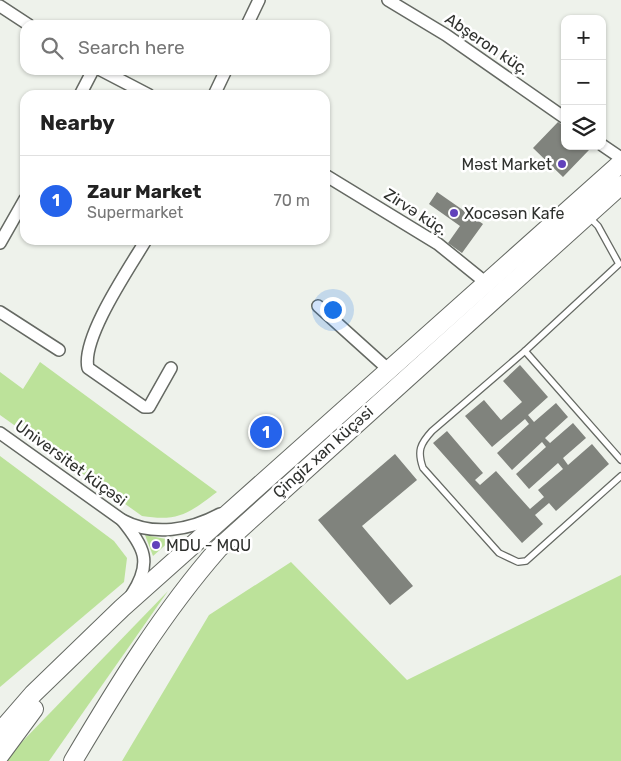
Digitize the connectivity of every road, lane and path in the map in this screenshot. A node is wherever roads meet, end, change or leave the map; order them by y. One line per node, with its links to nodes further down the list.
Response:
1 (259, 0): 5 (street)
2 (388, 0): 12 (street, Abşeron küç.)
3 (0, 6): 4 (street)
4 (21, 20)
5 (249, 20)
6 (90, 75): 9 (street)
7 (110, 75): 10 (street)
8 (224, 75): 11 (street)
9 (83, 90)
10 (139, 90)
11 (216, 90)
12 (561, 115)
13 (606, 148): 14 (street)
14 (621, 158)
15 (621, 163): 23 (main road, Çingiz xan küçəsi)
16 (330, 178): 23 (street, Zirvə küç.)
17 (621, 185): 19 (main road, Çingiz xan küçəsi)
18 (20, 208): 20 (street)
19 (587, 215): 22 (lane); 37 (main road, Çingiz xan küçəsi)
20 (0, 243)
21 (143, 245): 28 (street)
22 (620, 265): 27 (lane)
23 (486, 282): 29 (main road, Çingiz xan küçəsi)
24 (318, 306): 29 (street)
25 (0, 312): 26 (street)
26 (59, 350)
27 (525, 351): 31 (lane); 32 (lane)
28 (171, 368)
29 (388, 370): 33 (main road, Çingiz xan küçəsi)
30 (0, 433): 34 (street, Universitet küçəsi)
31 (621, 460)
32 (621, 476)
33 (240, 503): 34 (street); 35 (main road, Çingiz xan küçəsi)
34 (122, 520): 35 (street)
35 (122, 608): 36 (main road, Çingiz xan küçəsi)
36 (79, 649): 38 (main road); 39 (main road)
37 (108, 702): 40 (main road); 41 (main road, Çingiz xan küçəsi)
38 (0, 732)
39 (0, 755)
40 (60, 761)
41 (73, 761)

